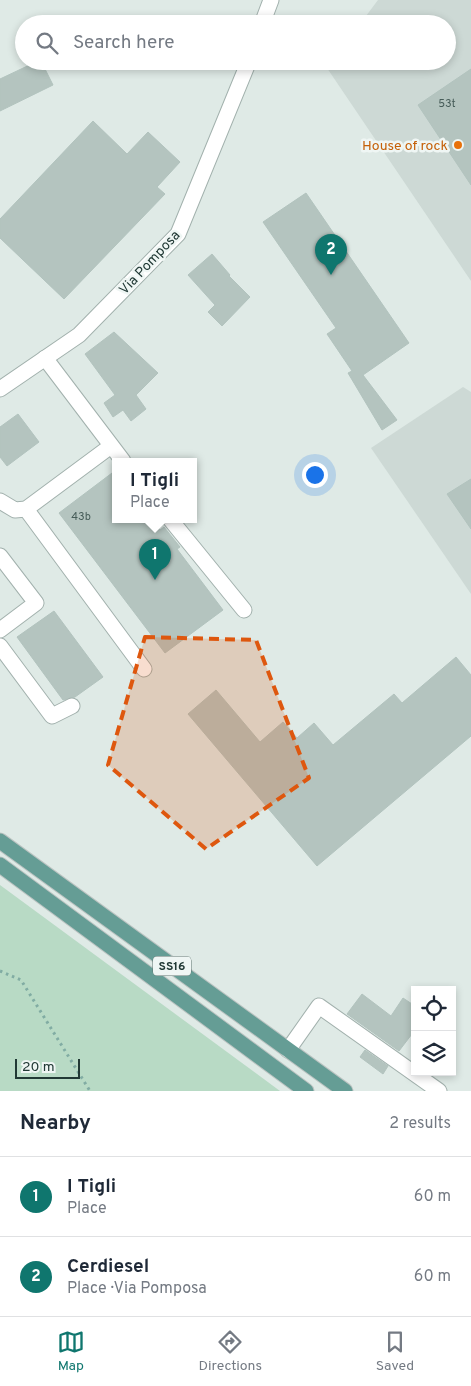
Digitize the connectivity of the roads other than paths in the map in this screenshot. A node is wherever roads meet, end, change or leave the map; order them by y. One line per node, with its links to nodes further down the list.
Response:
1 (271, 0): 2 (street)
2 (265, 15)
3 (245, 70): 4 (street, Via Pomposa)
4 (45, 358): 5 (street, Via Pomposa); 6 (street)
5 (0, 390)
6 (111, 446): 7 (street); 9 (street)
7 (121, 458)
8 (0, 500): 9 (street)
9 (26, 509): 15 (street)
10 (173, 523): 12 (street)
11 (0, 556): 13 (street)
12 (244, 610)
13 (0, 630)
14 (0, 646): 16 (street)
15 (144, 669)
16 (72, 706)
17 (0, 841): 19 (main road, SS16)
18 (0, 865): 20 (main road, SS16)
19 (288, 1050): 21 (main road, SS16); 22 (street)
20 (306, 1091)
21 (345, 1091)
22 (439, 1091)

